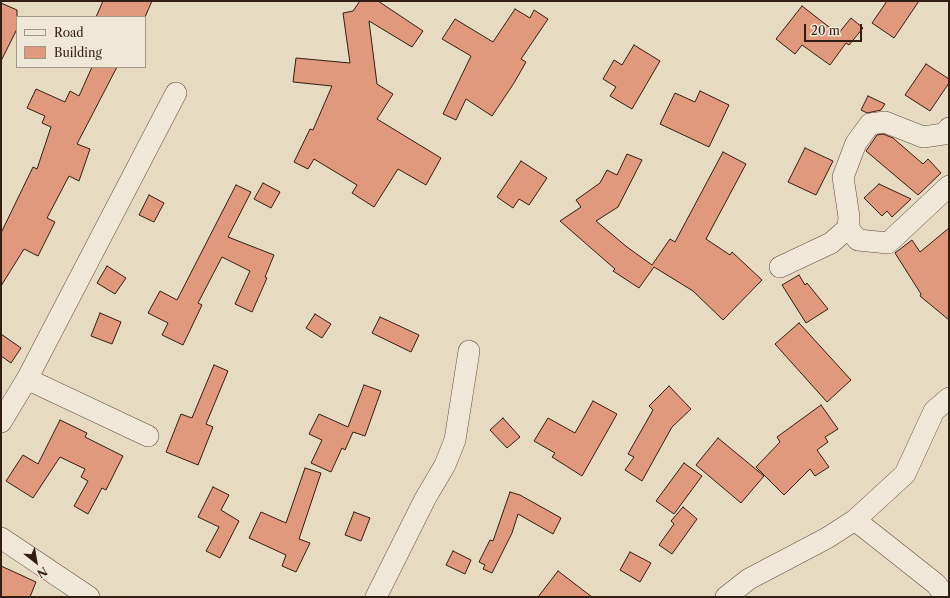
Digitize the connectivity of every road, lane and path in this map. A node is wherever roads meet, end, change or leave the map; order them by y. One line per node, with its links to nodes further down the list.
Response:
1 (176, 92): 7 (street)
2 (949, 128): 4 (street)
3 (949, 186): 4 (street)
4 (848, 228): 5 (street)
5 (780, 267)
6 (468, 351): 14 (street)
7 (26, 378): 9 (street); 10 (street)
8 (949, 398): 11 (street)
9 (1, 422)
10 (148, 436)
11 (855, 520): 15 (street); 16 (street)
12 (1, 538): 13 (street)
13 (89, 597)
14 (376, 597)
15 (726, 597)
16 (946, 597)

